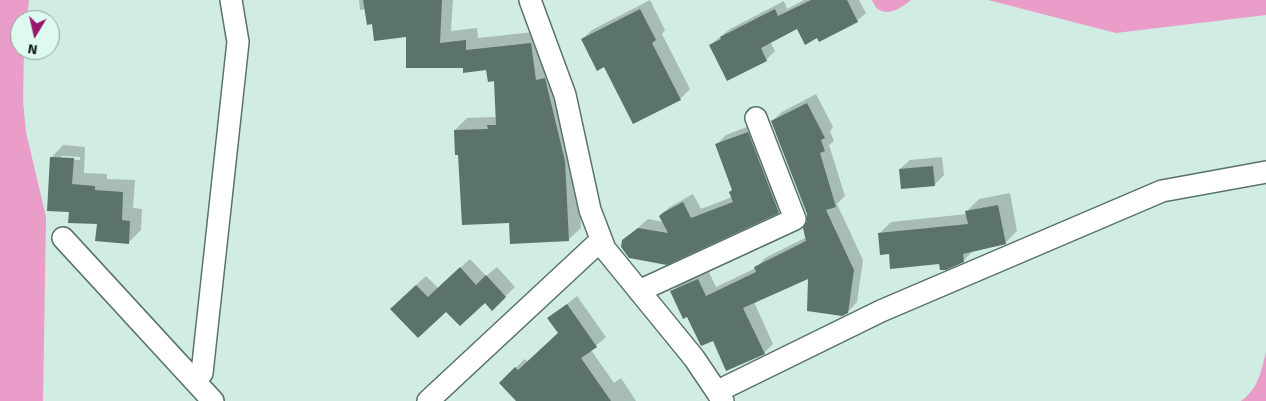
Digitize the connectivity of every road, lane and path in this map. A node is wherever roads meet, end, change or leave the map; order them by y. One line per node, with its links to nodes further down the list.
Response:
1 (231, 0): 8 (street)
2 (538, 3): 6 (street)
3 (756, 118): 7 (street)
4 (1266, 172): 9 (street)
5 (63, 238): 8 (street)
6 (601, 240): 7 (street); 11 (street)
7 (639, 291): 9 (street)
8 (194, 380): 10 (street)
9 (721, 396)
10 (213, 401)
11 (428, 401)

